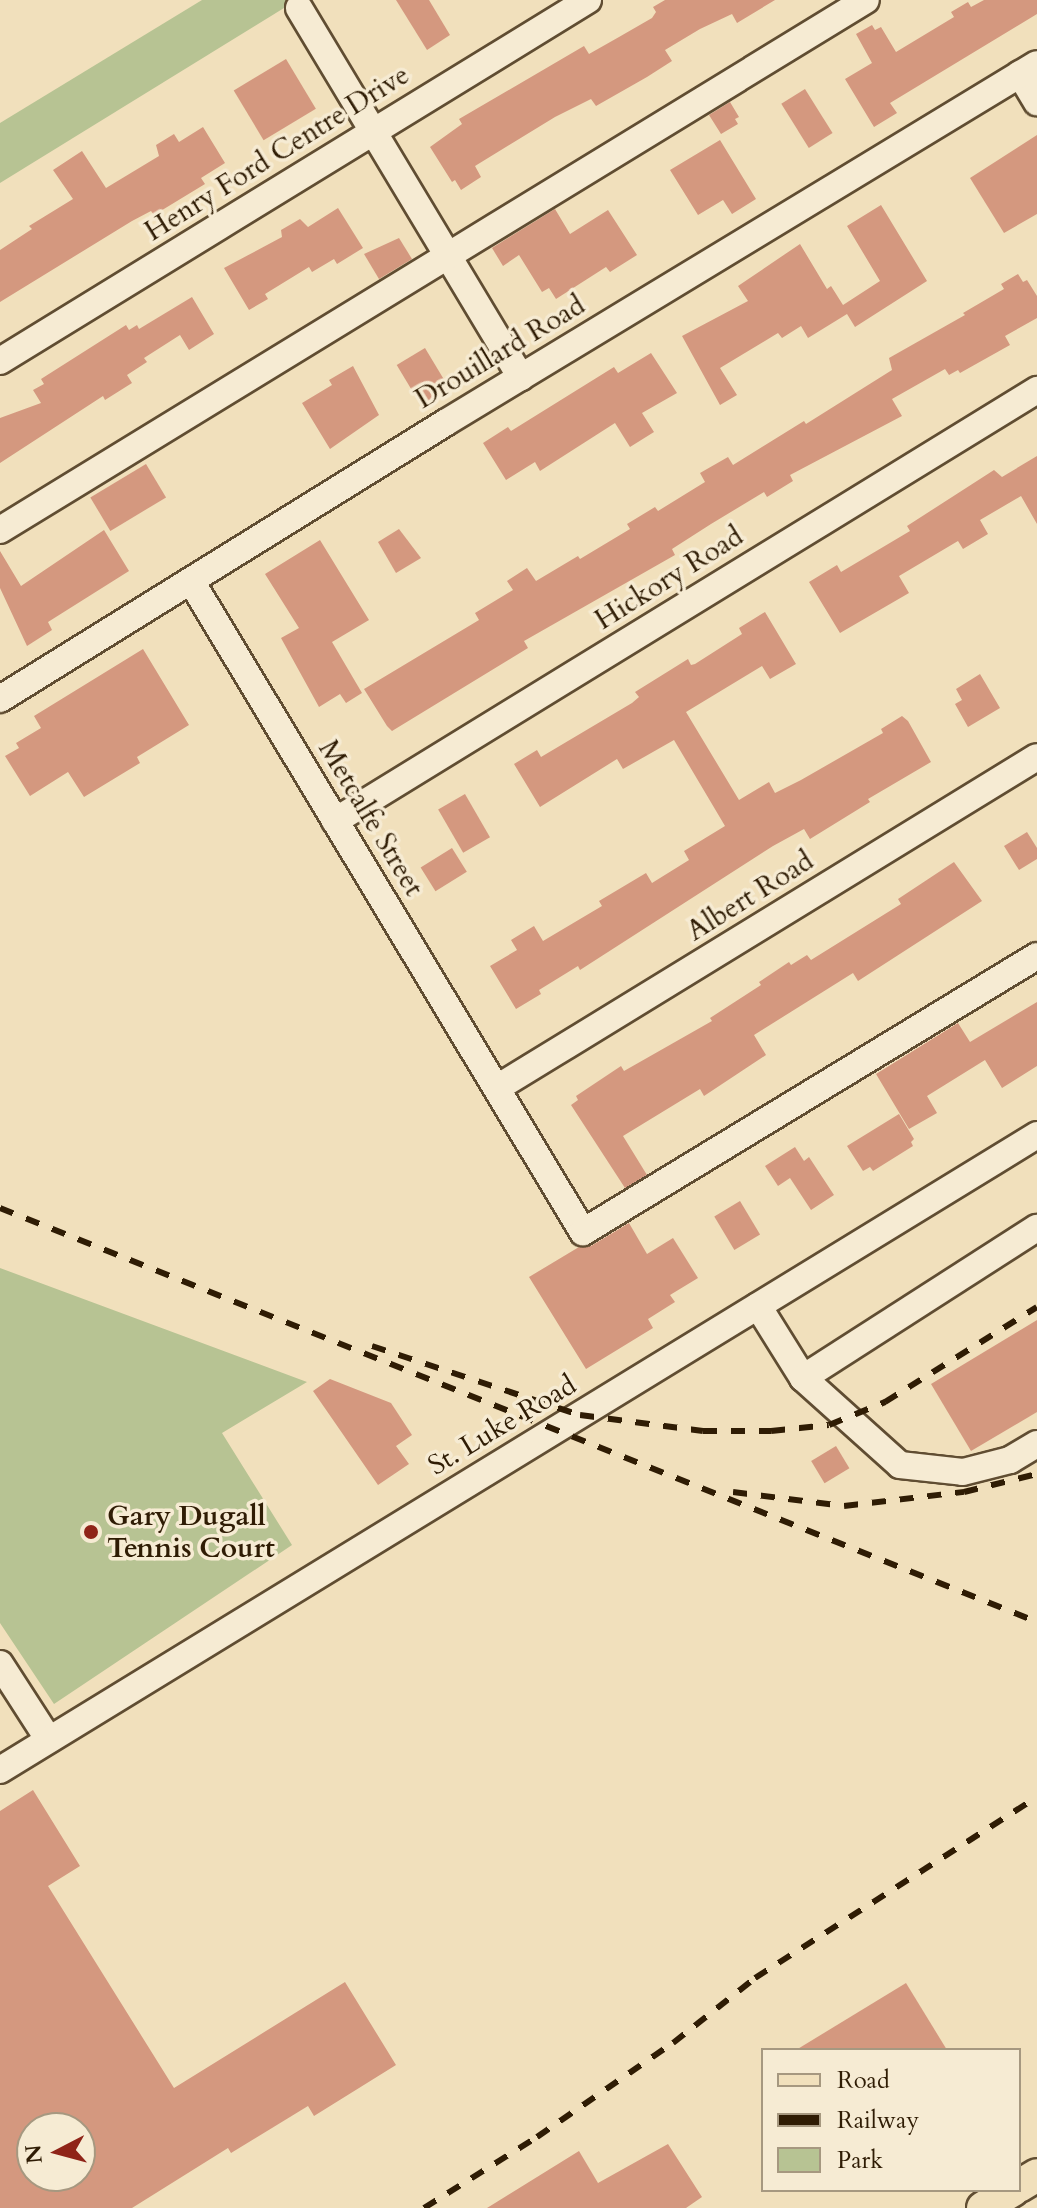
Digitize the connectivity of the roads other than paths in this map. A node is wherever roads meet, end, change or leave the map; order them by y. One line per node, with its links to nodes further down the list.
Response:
1 (588, 0): 6 (street, Henry Ford Centre Drive)
2 (866, 0): 7 (street)
3 (299, 8): 6 (street)
4 (1028, 69): 5 (street); 9 (street, Drouillard Road)
5 (1037, 102)
6 (374, 132): 7 (street); 8 (street, Henry Ford Centre Drive)
7 (448, 255): 9 (street); 11 (street)
8 (0, 361)
9 (521, 377): 12 (street, Drouillard Road)
10 (1037, 390): 15 (street, Hickory Road)
11 (0, 530)
12 (191, 581): 13 (street, Drouillard Road); 15 (street, Metcalfe Street)
13 (0, 699)
14 (1037, 757): 17 (street, Albert Road)
15 (335, 821): 17 (street, Metcalfe Street)
16 (1037, 956): 17 (street, Metcalfe Street)
17 (497, 1088)
18 (1037, 1135): 20 (street, St. Luke Road)
19 (1037, 1228): 21 (street)
20 (758, 1306): 21 (street); 24 (street, St. Luke Road)
21 (803, 1378): 22 (street)
22 (1037, 1444)
23 (0, 1664): 24 (street)
24 (49, 1740): 25 (street, St. Luke Road)
25 (0, 1770)
26 (1010, 2192): 27 (main road)
27 (983, 2208)

